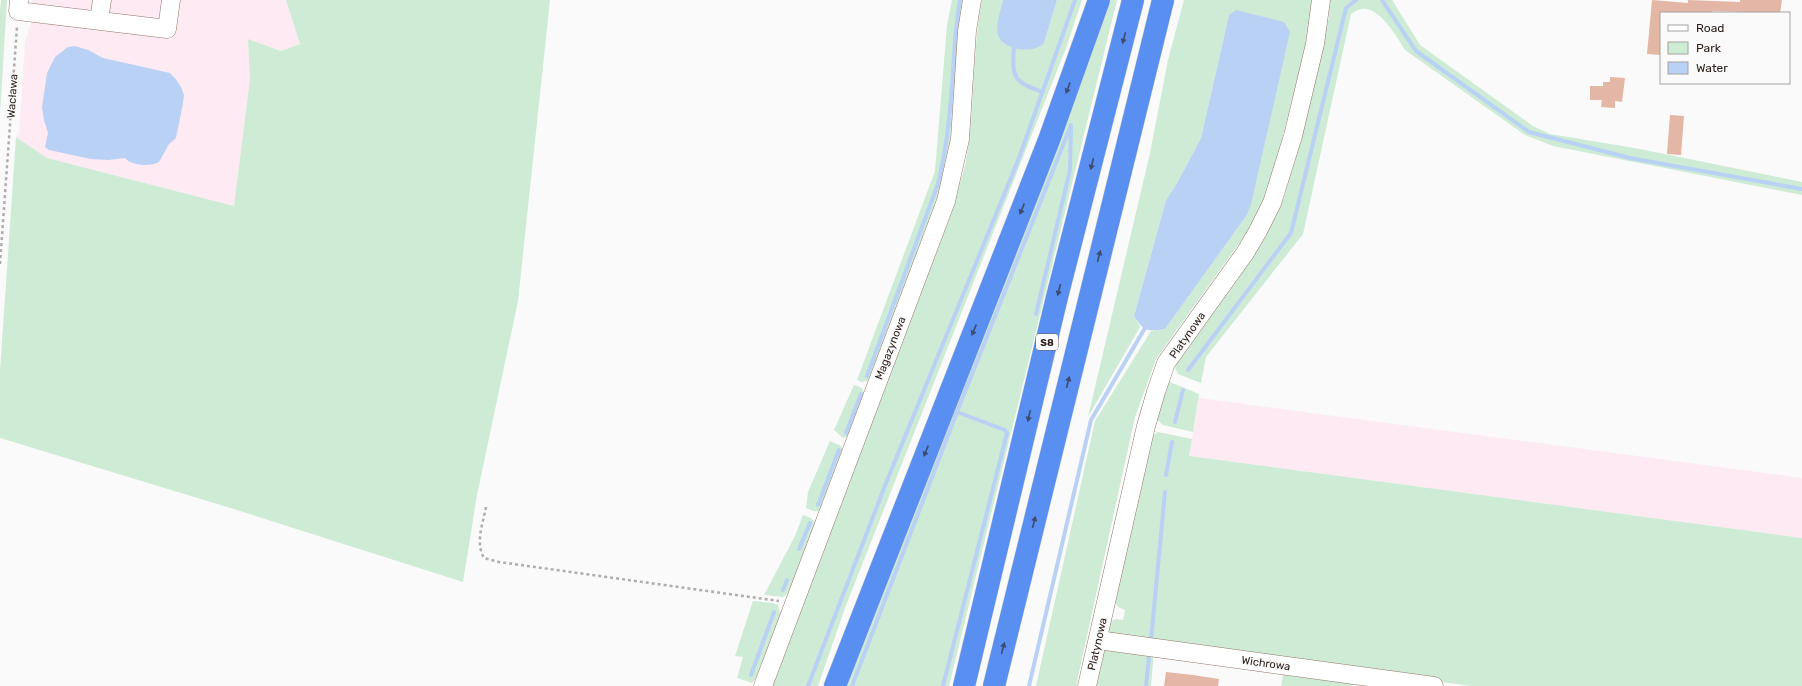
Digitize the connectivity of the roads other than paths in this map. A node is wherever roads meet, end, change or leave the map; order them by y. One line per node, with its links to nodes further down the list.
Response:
1 (102, 0): 9 (street)
2 (171, 0): 9 (street)
3 (972, 0): 11 (street, Magazynowa)
4 (1099, 0): 12 (highway, one-way to 12)
5 (1134, 0): 13 (highway, S8, one-way to 13)
6 (1162, 0): 14 (highway, one-way to 6)
7 (1321, 0): 10 (street, Platynowa)
8 (19, 5): 9 (street)
9 (100, 20)
10 (1098, 640): 15 (street, Platynowa); 16 (street, Wichrowa)
11 (762, 686)
12 (835, 686)
13 (964, 686)
14 (994, 686)
15 (1087, 686)
16 (1434, 686)

